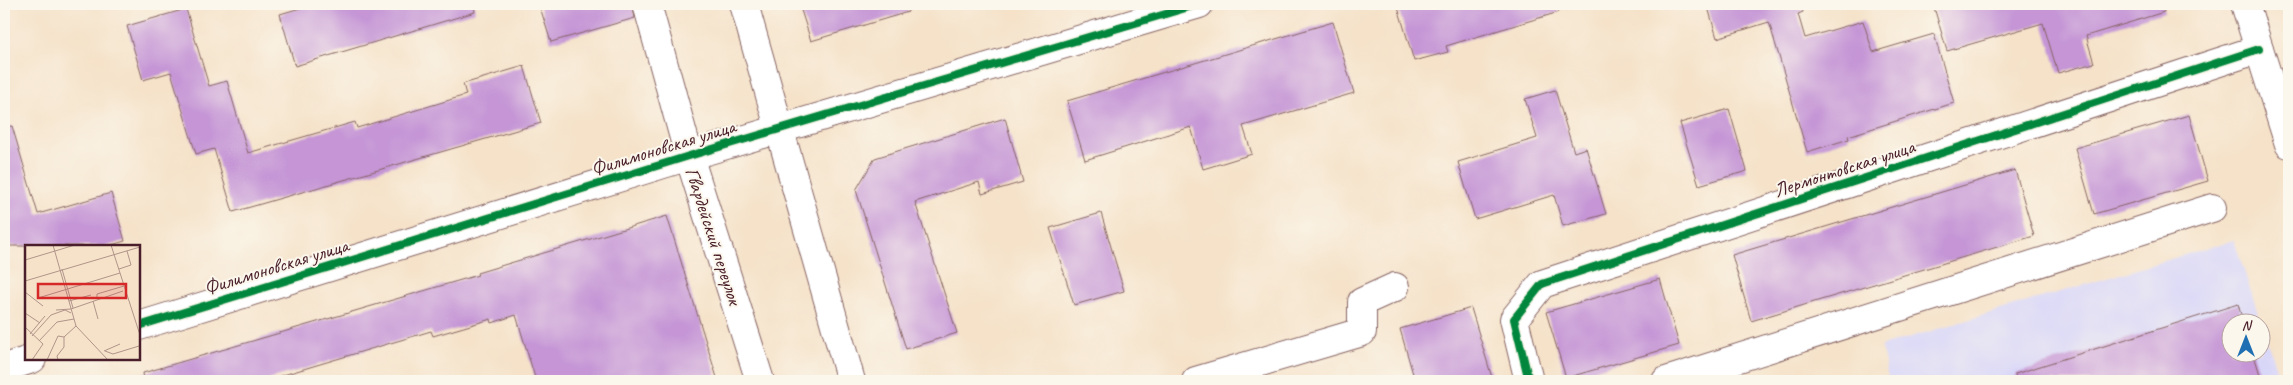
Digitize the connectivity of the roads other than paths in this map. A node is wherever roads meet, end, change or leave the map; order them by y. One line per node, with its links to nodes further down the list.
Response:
1 (647, 4): 8 (street, Гвардейский переулок)
2 (744, 4): 6 (street)
3 (1199, 4): 6 (street, Филимоновская улица)
4 (2245, 4): 5 (street)
5 (2259, 48): 7 (street); 17 (street, Лермонтовская улица)
6 (780, 129): 8 (street, Филимоновская улица); 15 (street)
7 (2289, 144)
8 (688, 156): 11 (street, Филимоновская улица); 14 (street, Гвардейский переулок)
9 (2212, 208): 18 (street)
10 (1395, 287): 16 (street)
11 (140, 326)
12 (29, 360): 13 (street)
13 (4, 368)
14 (760, 381)
15 (851, 381)
16 (1196, 381)
17 (1529, 381)
18 (1666, 381)

